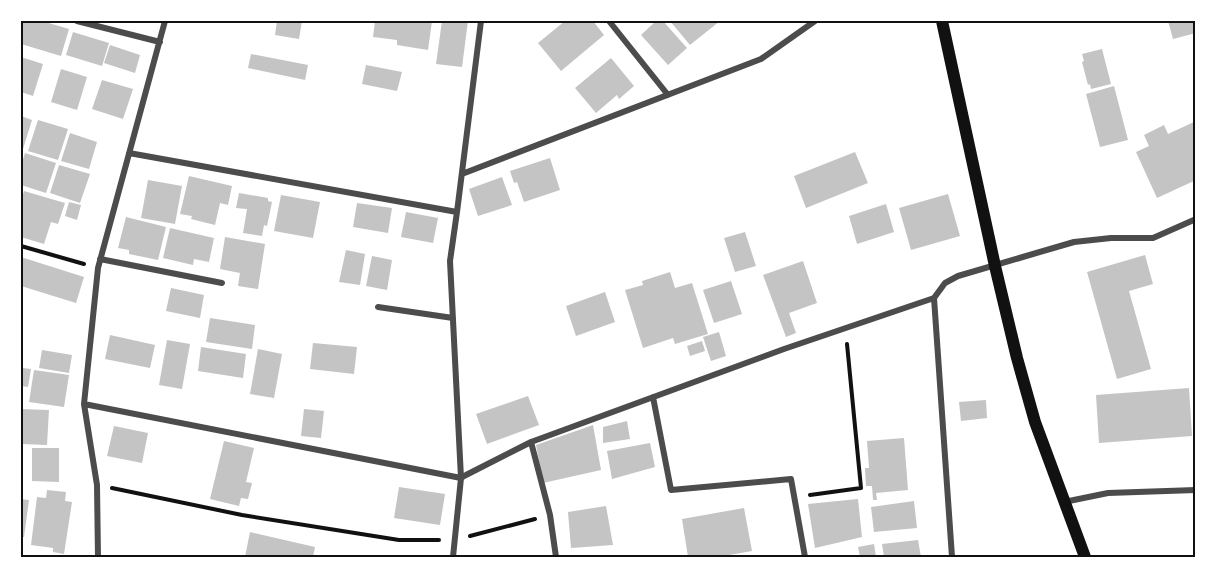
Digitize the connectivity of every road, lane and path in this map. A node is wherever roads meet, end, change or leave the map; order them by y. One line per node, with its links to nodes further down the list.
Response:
1 (77, 21): 7 (street)
2 (165, 21): 7 (street)
3 (481, 21): 10 (street)
4 (609, 21): 8 (street)
5 (815, 21): 8 (street)
6 (942, 21): 15 (main road)
7 (160, 42): 9 (street)
8 (668, 95): 10 (street)
9 (129, 153): 11 (street); 14 (street)
10 (462, 174): 11 (street)
11 (457, 212): 20 (street)
12 (1196, 219): 15 (street)
13 (21, 246): 16 (path)
14 (100, 259): 16 (street); 17 (street)
15 (995, 266): 18 (street); 29 (main road)
16 (98, 268): 23 (street)
17 (222, 283)
18 (934, 298): 21 (street); 36 (street)
19 (378, 307): 20 (street)
20 (453, 318): 25 (street)
21 (845, 327): 22 (street); 28 (path)
22 (653, 397): 24 (street); 28 (street)
23 (84, 404): 25 (street); 26 (street)
24 (531, 442): 25 (street); 30 (street)
25 (461, 478): 31 (street)
26 (97, 484): 31 (path); 32 (street)
27 (1196, 490): 29 (street)
28 (794, 497): 35 (street)
29 (1064, 502): 37 (main road)
30 (550, 515): 31 (path); 34 (street)
31 (454, 540): 33 (street)
32 (98, 557)
33 (453, 557)
34 (556, 557)
35 (805, 557)
36 (952, 557)
37 (1085, 557)

